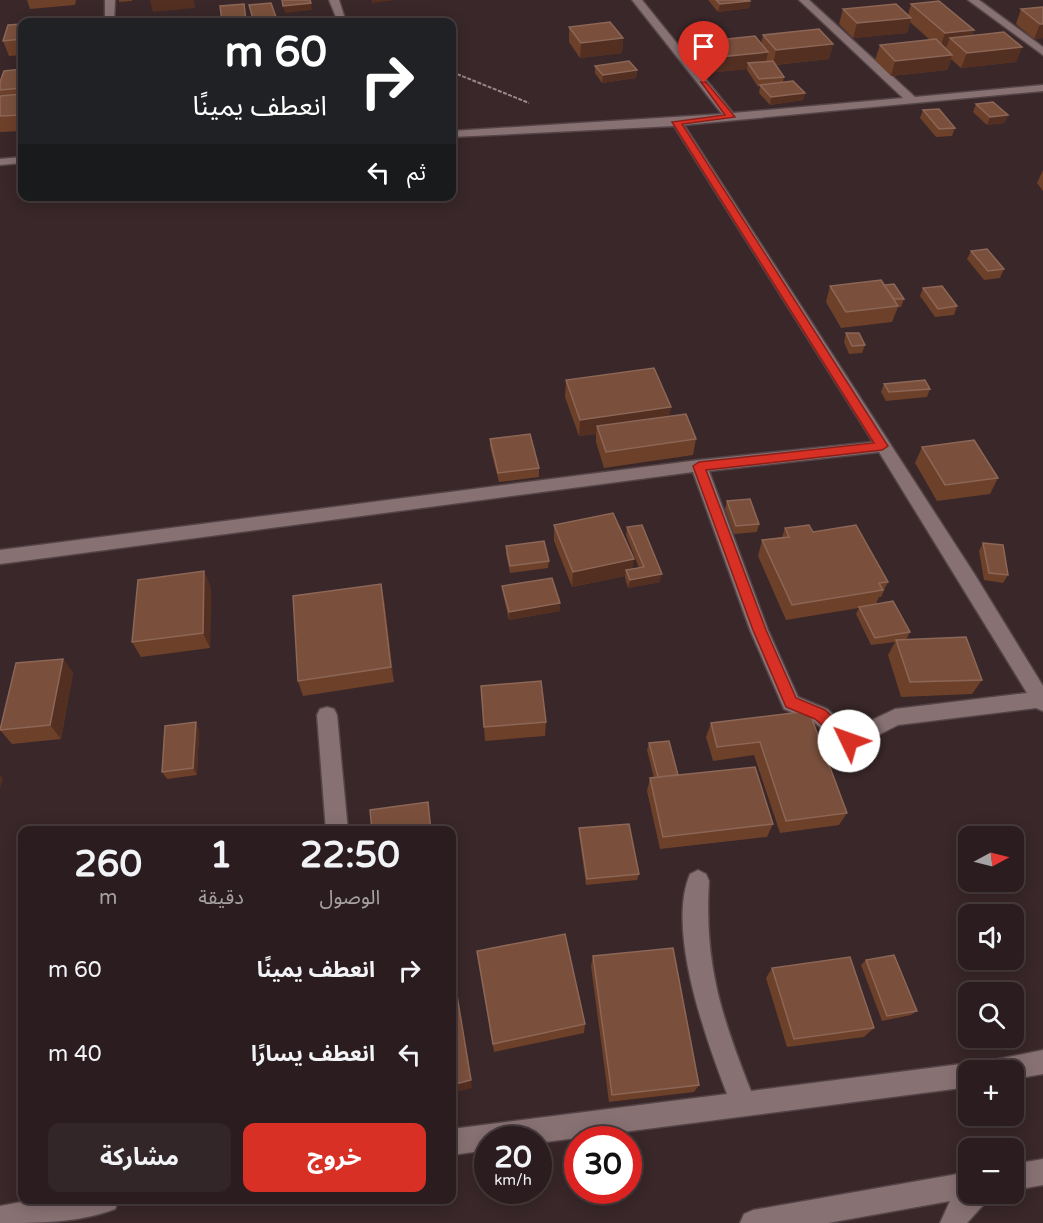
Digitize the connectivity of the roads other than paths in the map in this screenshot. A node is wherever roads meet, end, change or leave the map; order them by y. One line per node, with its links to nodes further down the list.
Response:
1 (110, 0): 6 (street)
2 (334, 0): 7 (street)
3 (637, 0): 11 (street)
4 (804, 0): 10 (street)
5 (973, 0): 8 (street)
6 (110, 18)
7 (341, 18)
8 (1043, 52)
9 (1043, 88): 10 (street)
10 (912, 100): 11 (street)
11 (730, 117): 12 (street)
12 (676, 122): 13 (street); 16 (street)
13 (456, 134)
14 (18, 160): 15 (street)
15 (0, 162)
16 (882, 446): 17 (street); 19 (street)
17 (699, 466): 18 (street); 19 (street)
18 (0, 557)
19 (1042, 701)
20 (327, 716): 21 (street)
21 (337, 826)
22 (698, 881): 26 (street)
23 (1043, 1062): 24 (street)
24 (1024, 1065)
25 (958, 1076): 26 (street)
26 (744, 1105): 27 (street)
27 (456, 1141)
28 (1043, 1172): 29 (street)
29 (1024, 1175)
30 (958, 1187): 34 (street)
31 (84, 1204): 33 (street)
32 (966, 1204): 35 (street)
33 (0, 1219)
34 (753, 1223)
35 (953, 1223)

